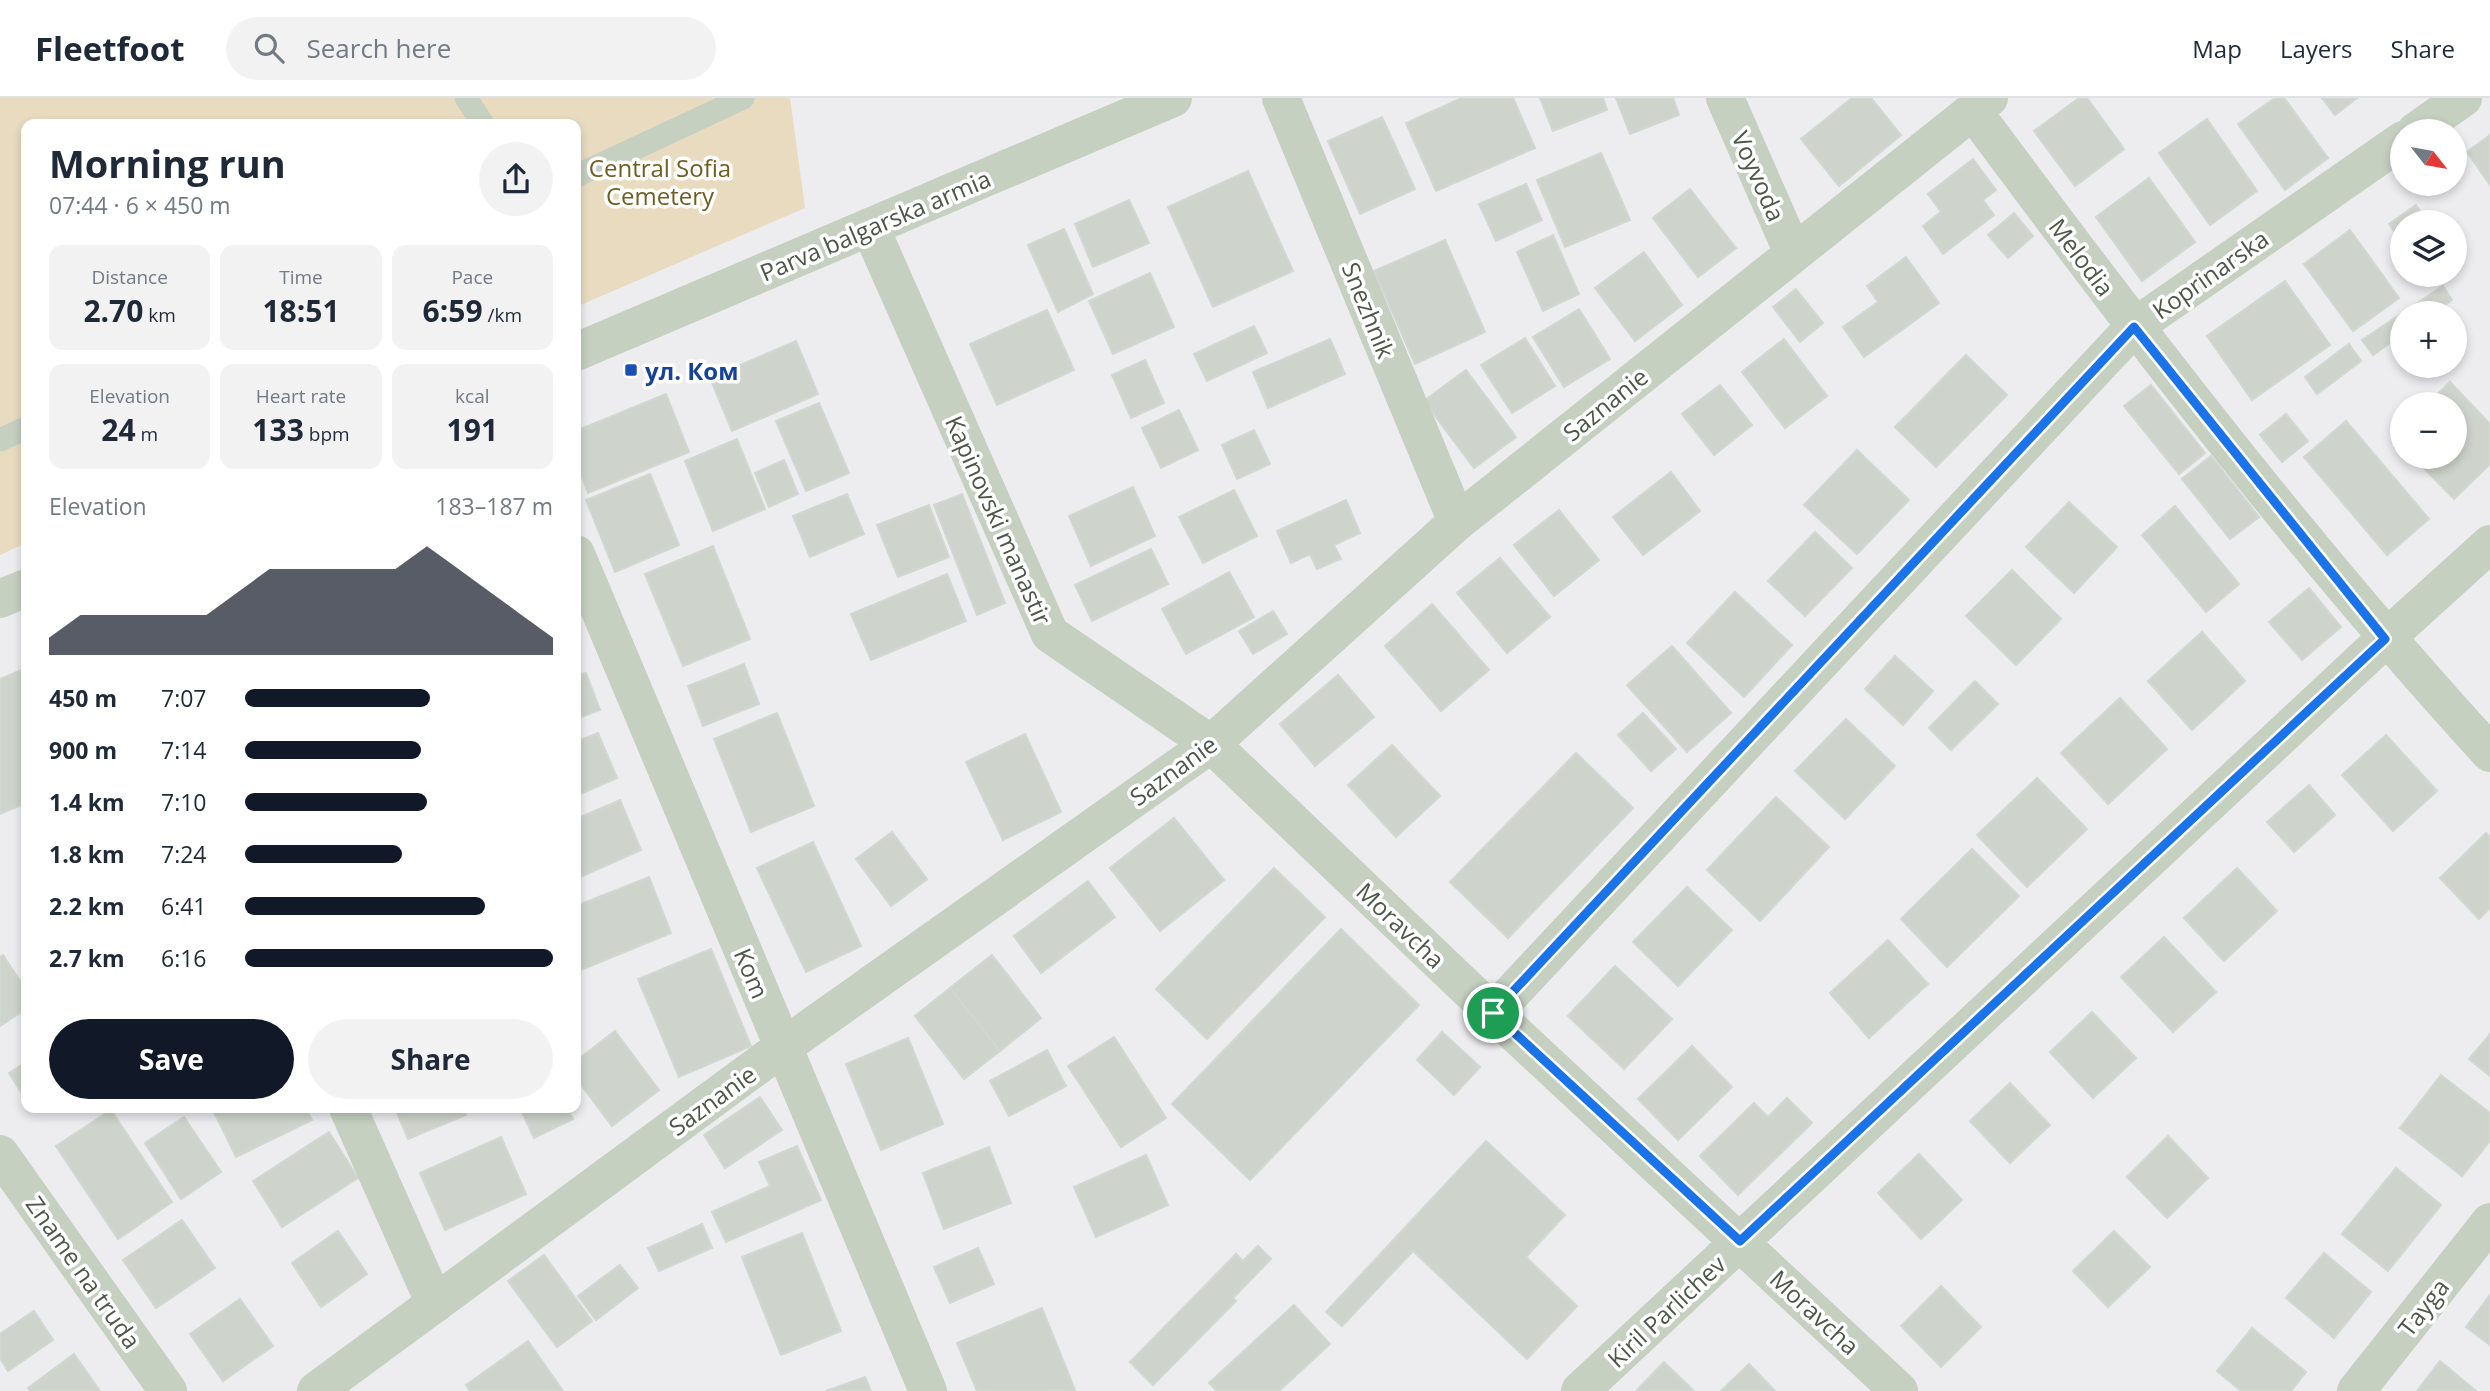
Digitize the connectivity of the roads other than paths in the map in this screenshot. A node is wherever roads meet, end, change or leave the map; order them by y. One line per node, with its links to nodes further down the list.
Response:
1 (466, 98): 8 (lane)
2 (743, 98): 11 (lane)
3 (1173, 98): 12 (street, Parva balgarska armia)
4 (1281, 98): 18 (street, Snezhnik)
5 (1725, 98): 13 (street, Voyvoda)
6 (2463, 98): 9 (street)
7 (1981, 104): 13 (street, Saznanie); 14 (street, Melodia)
8 (480, 119)
9 (2433, 119)
10 (2390, 149): 14 (street, Koprinarska)
11 (581, 174)
12 (870, 227): 15 (street, Parva balgarska armia); 24 (street, Kapinovski manastir)
13 (1793, 253): 18 (street, Saznanie)
14 (2134, 327): 23 (street, Melodia); 26 (street, Koprinarska)
15 (581, 350)
16 (21, 430): 17 (lane)
17 (0, 440)
18 (1457, 522): 24 (street, Saznanie)
19 (2490, 544): 23 (street, Kiril Parlichev)
20 (581, 566): 27 (street, Kom)
21 (21, 590): 22 (street)
22 (0, 599)
23 (2385, 639): 25 (street, Melodia); 31 (street, Kiril Parlichev)
24 (1211, 744): 26 (street, Moravcha); 27 (street, Saznanie)
25 (2490, 753)
26 (1493, 1013): 31 (street, Moravcha)
27 (783, 1047): 32 (street, Saznanie); 35 (street, Kom)
28 (350, 1113): 32 (street)
29 (0, 1154): 33 (street, Zname na truda)
30 (2490, 1222): 38 (street, Tayga)
31 (1740, 1241): 36 (street, Kiril Parlichev); 37 (street, Moravcha)
32 (435, 1304): 34 (street, Saznanie)
33 (168, 1391)
34 (316, 1391)
35 (928, 1391)
36 (1580, 1391)
37 (1899, 1391)
38 (2356, 1391)

